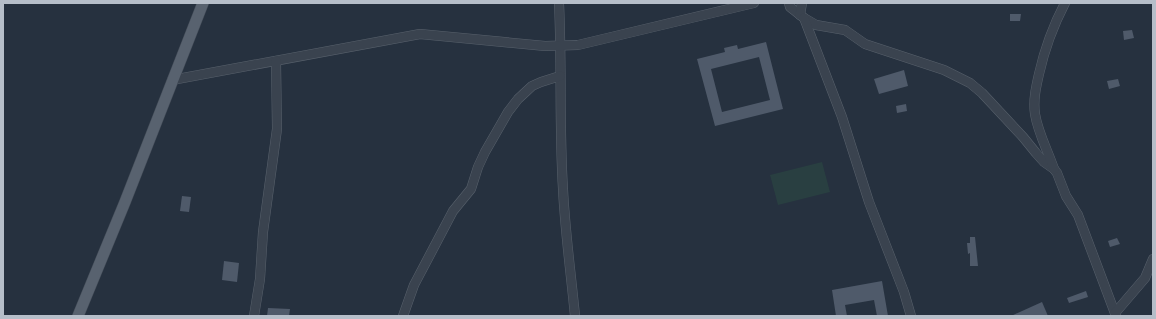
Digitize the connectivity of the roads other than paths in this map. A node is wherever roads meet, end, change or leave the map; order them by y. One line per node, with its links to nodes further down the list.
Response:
1 (203, 3): 11 (main road)
2 (559, 3): 8 (street)
3 (754, 3): 8 (street)
4 (789, 3): 7 (street)
5 (802, 3): 7 (street)
6 (1065, 3): 12 (street)
7 (802, 17): 12 (street); 19 (street)
8 (561, 46): 9 (street); 10 (street)
9 (276, 61): 11 (street); 16 (street)
10 (560, 76): 17 (street); 18 (street)
11 (172, 80): 15 (main road)
12 (1054, 169): 14 (street)
13 (1153, 259): 14 (street)
14 (1115, 315)
15 (78, 316)
16 (254, 316)
17 (403, 316)
18 (575, 316)
19 (911, 316)

